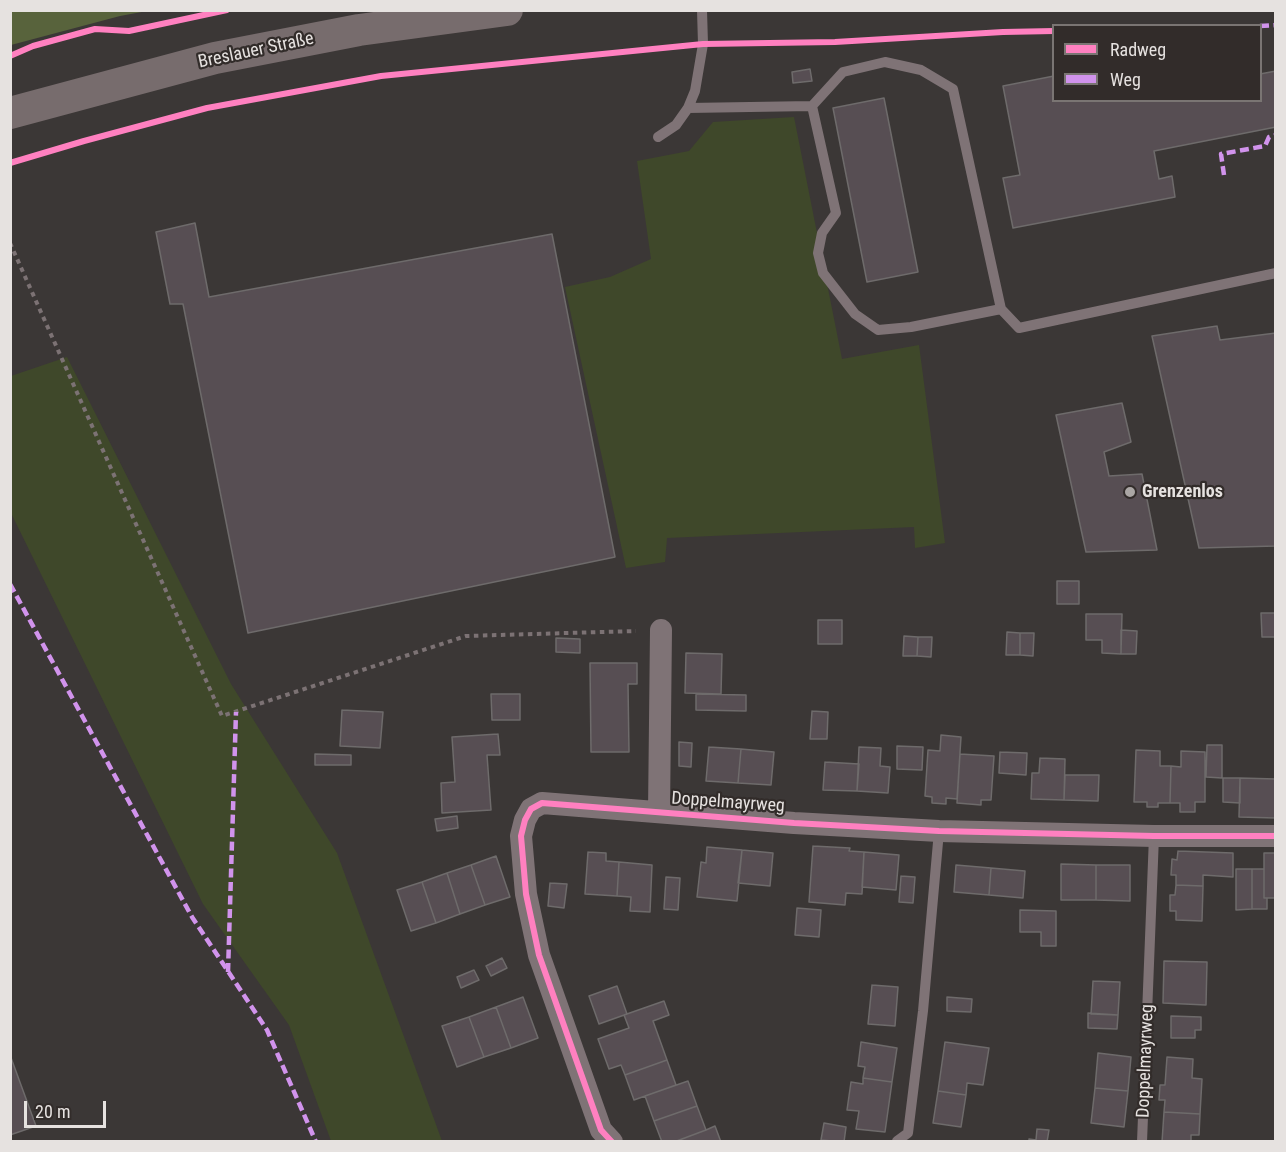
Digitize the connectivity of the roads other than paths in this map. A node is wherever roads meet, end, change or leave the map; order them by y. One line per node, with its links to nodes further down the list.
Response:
1 (507, 10): 5 (main road, Breslauer Straße)
2 (702, 10): 4 (lane)
3 (812, 106): 4 (lane); 8 (lane); 8 (lane)
4 (688, 108): 6 (lane)
5 (10, 113)
6 (658, 137)
7 (1275, 273): 8 (lane)
8 (1001, 309)
9 (661, 630): 10 (street, Doppelmayrweg)
10 (659, 812): 11 (street, Doppelmayrweg); 15 (street, Doppelmayrweg)
11 (939, 831): 12 (street, Doppelmayrweg); 14 (lane)
12 (1154, 836): 13 (street, Doppelmayrweg); 16 (lane, Doppelmayrweg)
13 (1275, 836)
14 (897, 1141)
15 (612, 1142)
16 (1142, 1142)

